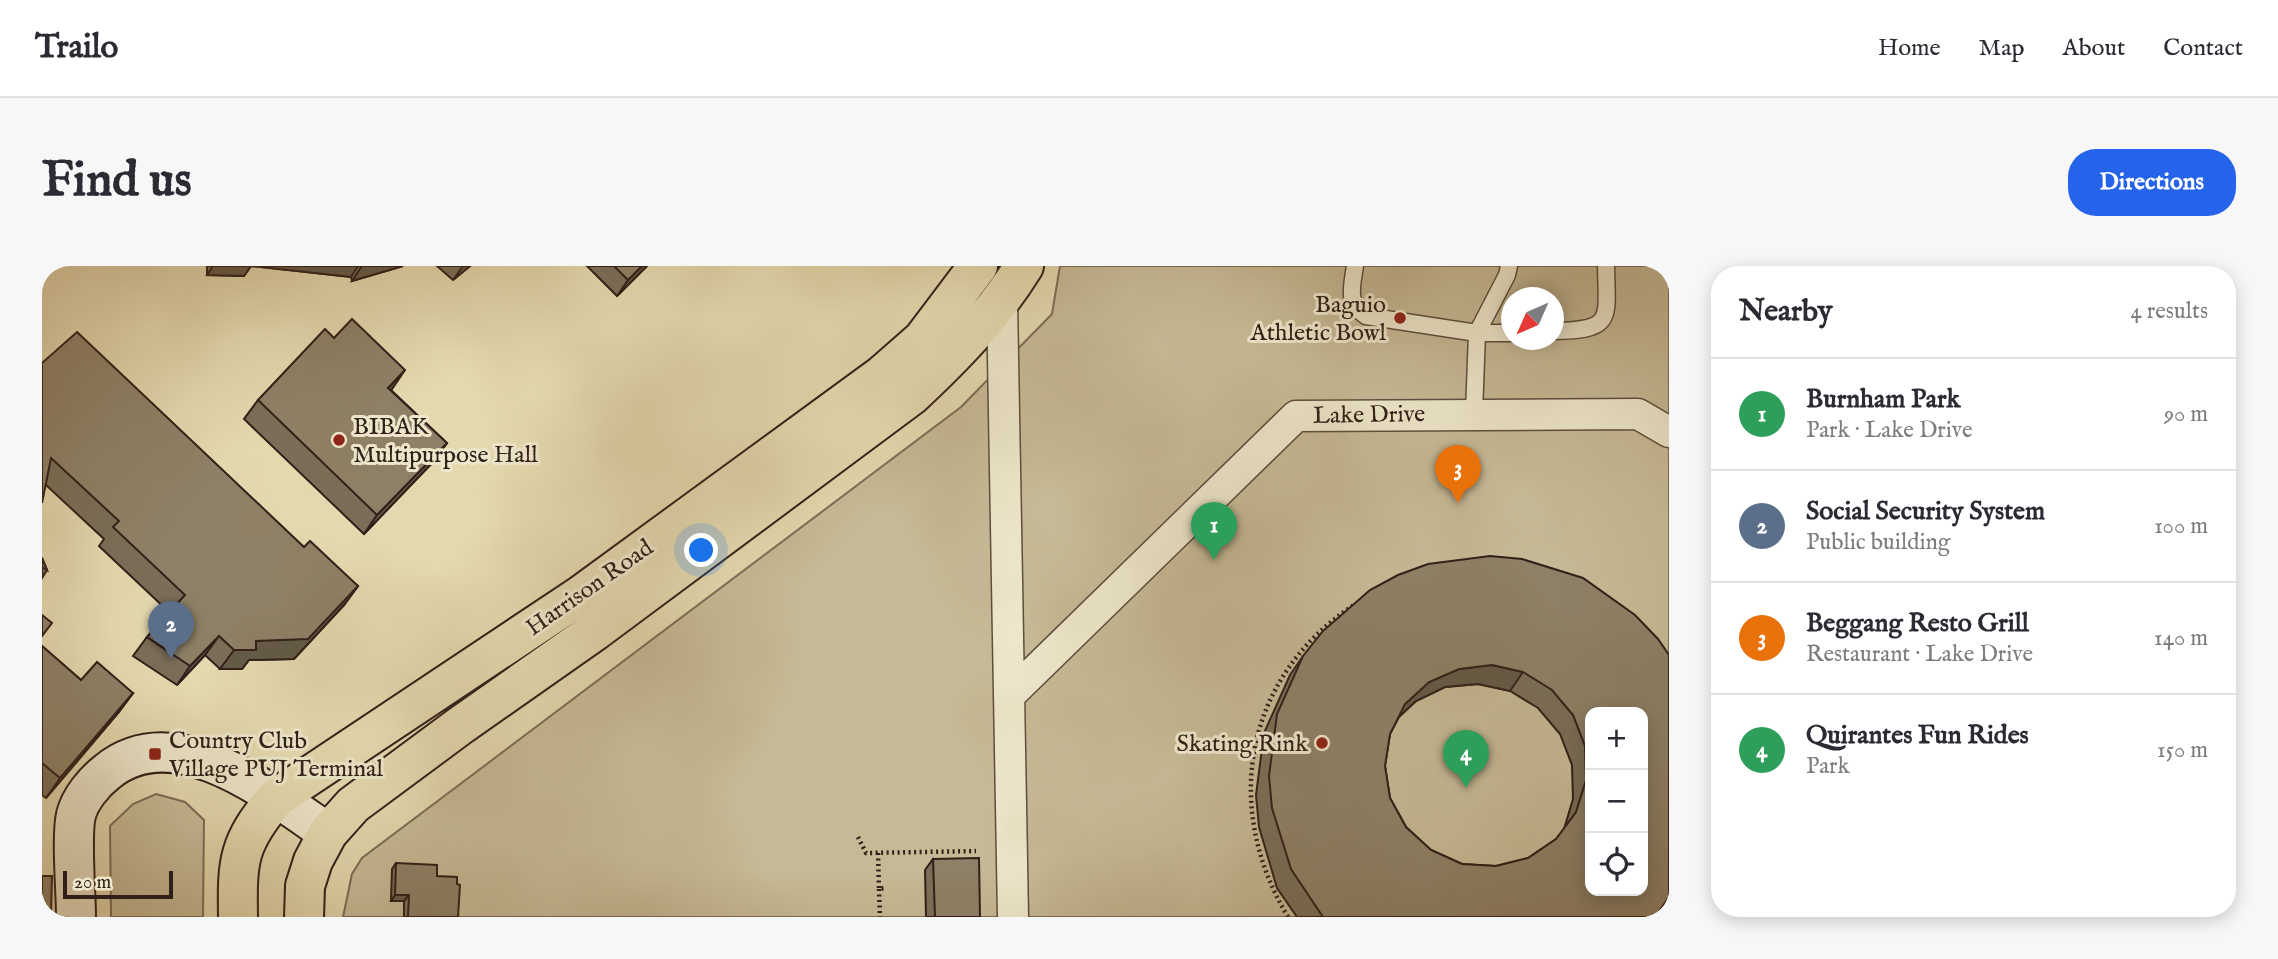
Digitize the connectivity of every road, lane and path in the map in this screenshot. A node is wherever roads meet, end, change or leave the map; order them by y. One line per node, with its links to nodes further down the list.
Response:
1 (978, 266): 14 (highway, Harrison Road)
2 (1024, 266): 6 (highway, Harrison Road)
3 (1355, 266): 9 (lane)
4 (1509, 266): 9 (lane)
5 (1606, 266): 7 (lane)
6 (1002, 301): 13 (street); 15 (highway, Harrison Road)
7 (1564, 330)
8 (1501, 332): 9 (lane)
9 (1477, 333): 10 (lane)
10 (1474, 412): 11 (street, Lake Drive); 13 (street, Lake Drive)
11 (1669, 432)
12 (1357, 603): 25 (path)
13 (1009, 696): 24 (street)
14 (276, 798): 15 (street); 20 (street); 21 (highway, Harrison Road)
15 (328, 832): 22 (highway, Harrison Road)
16 (858, 837): 18 (path)
17 (976, 850): 18 (path)
18 (878, 853): 23 (path)
19 (1669, 905): 26 (path)
20 (76, 917)
21 (237, 917)
22 (304, 917)
23 (880, 917)
24 (1013, 917)
25 (1288, 917)
26 (1661, 917)

